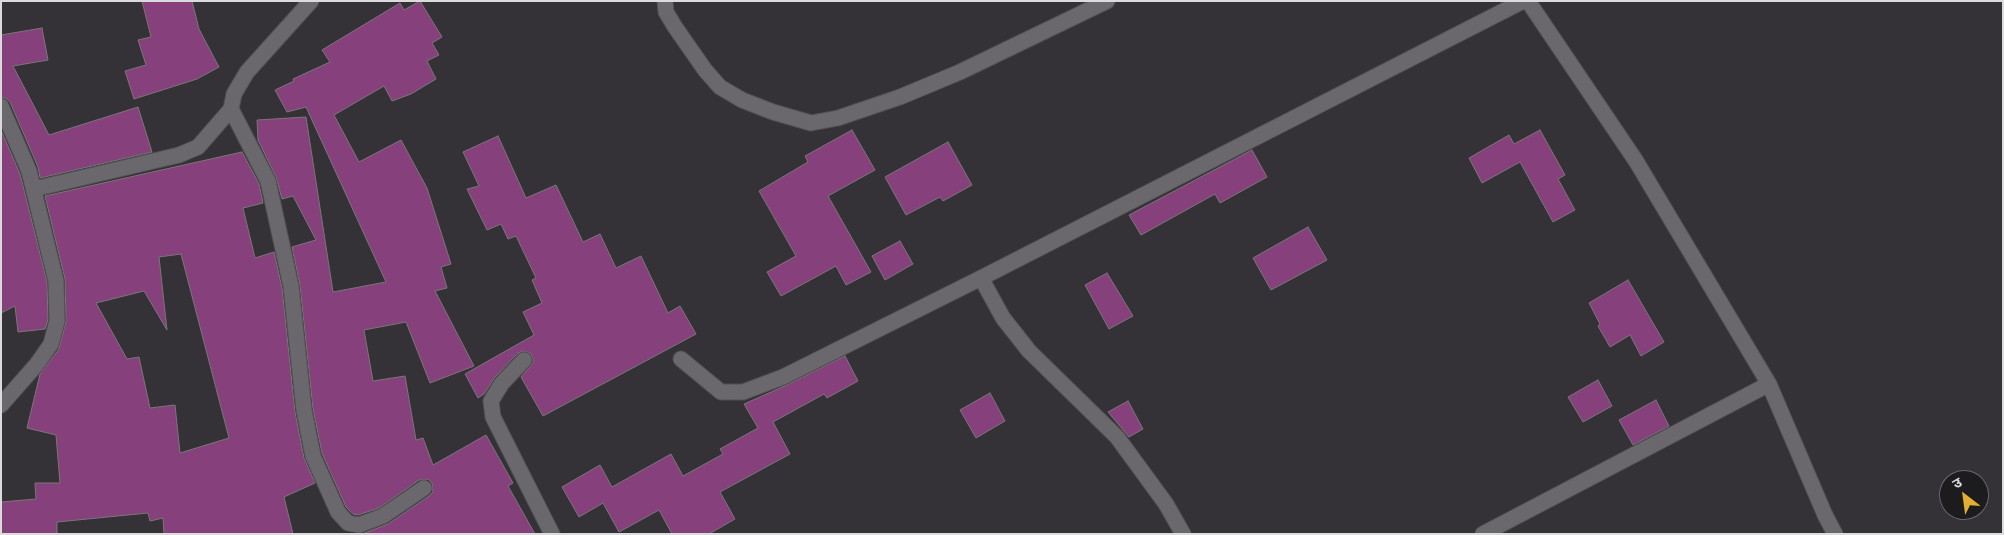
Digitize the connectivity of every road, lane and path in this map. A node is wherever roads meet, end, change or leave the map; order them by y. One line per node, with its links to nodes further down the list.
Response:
1 (311, 1): 7 (street)
2 (665, 1): 3 (street)
3 (1107, 1)
4 (1523, 1): 9 (street)
5 (1528, 1): 12 (street)
6 (1, 106): 8 (street)
7 (231, 109): 8 (street); 14 (street)
8 (34, 189): 13 (street)
9 (981, 278): 10 (street); 16 (street)
10 (681, 359)
11 (524, 360): 15 (street)
12 (1769, 384): 17 (street); 18 (street)
13 (4, 399)
14 (424, 488)
15 (552, 534)
16 (1183, 534)
17 (1483, 534)
18 (1835, 534)

